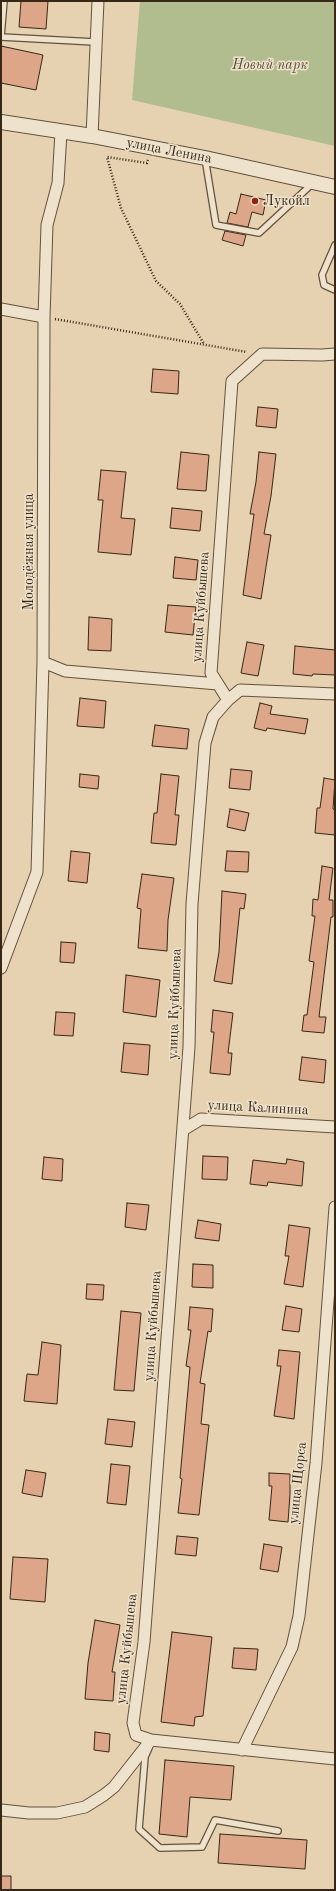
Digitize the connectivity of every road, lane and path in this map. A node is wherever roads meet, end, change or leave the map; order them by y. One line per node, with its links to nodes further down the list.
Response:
1 (4, 1): 3 (lane)
2 (98, 1): 3 (street)
3 (95, 42): 6 (street)
4 (1, 122): 5 (street, улица Ленина)
5 (61, 132): 6 (street, улица Ленина); 14 (street, Молодёжная улица)
6 (92, 136): 7 (street, улица Ленина)
7 (149, 147): 8 (street, улица Ленина); 15 (path)
8 (205, 158): 9 (street, улица Ленина); 9 (lane)
9 (314, 182): 10 (street, улица Ленина)
10 (335, 187)
11 (335, 245): 12 (lane)
12 (335, 290)
13 (1, 309): 14 (street)
14 (44, 317): 15 (path); 18 (street, Молодёжная улица)
15 (204, 344): 16 (path)
16 (262, 354): 17 (street); 19 (street, улица Куйбышева)
17 (335, 354)
18 (43, 662): 19 (street); 22 (street, Молодёжная улица)
19 (218, 684): 21 (street, улица Куйбышева)
20 (335, 694): 21 (street)
21 (228, 700): 24 (street, улица Куйбышева)
22 (1, 968)
23 (335, 1127): 24 (street, улица Калинина)
24 (183, 1130): 26 (street, улица Куйбышева)
25 (335, 1207): 27 (street, улица Щорса)
26 (151, 1740): 27 (street); 29 (street); 30 (lane)
27 (242, 1750): 28 (street)
28 (335, 1759)
29 (1, 1810)
30 (278, 1831)

